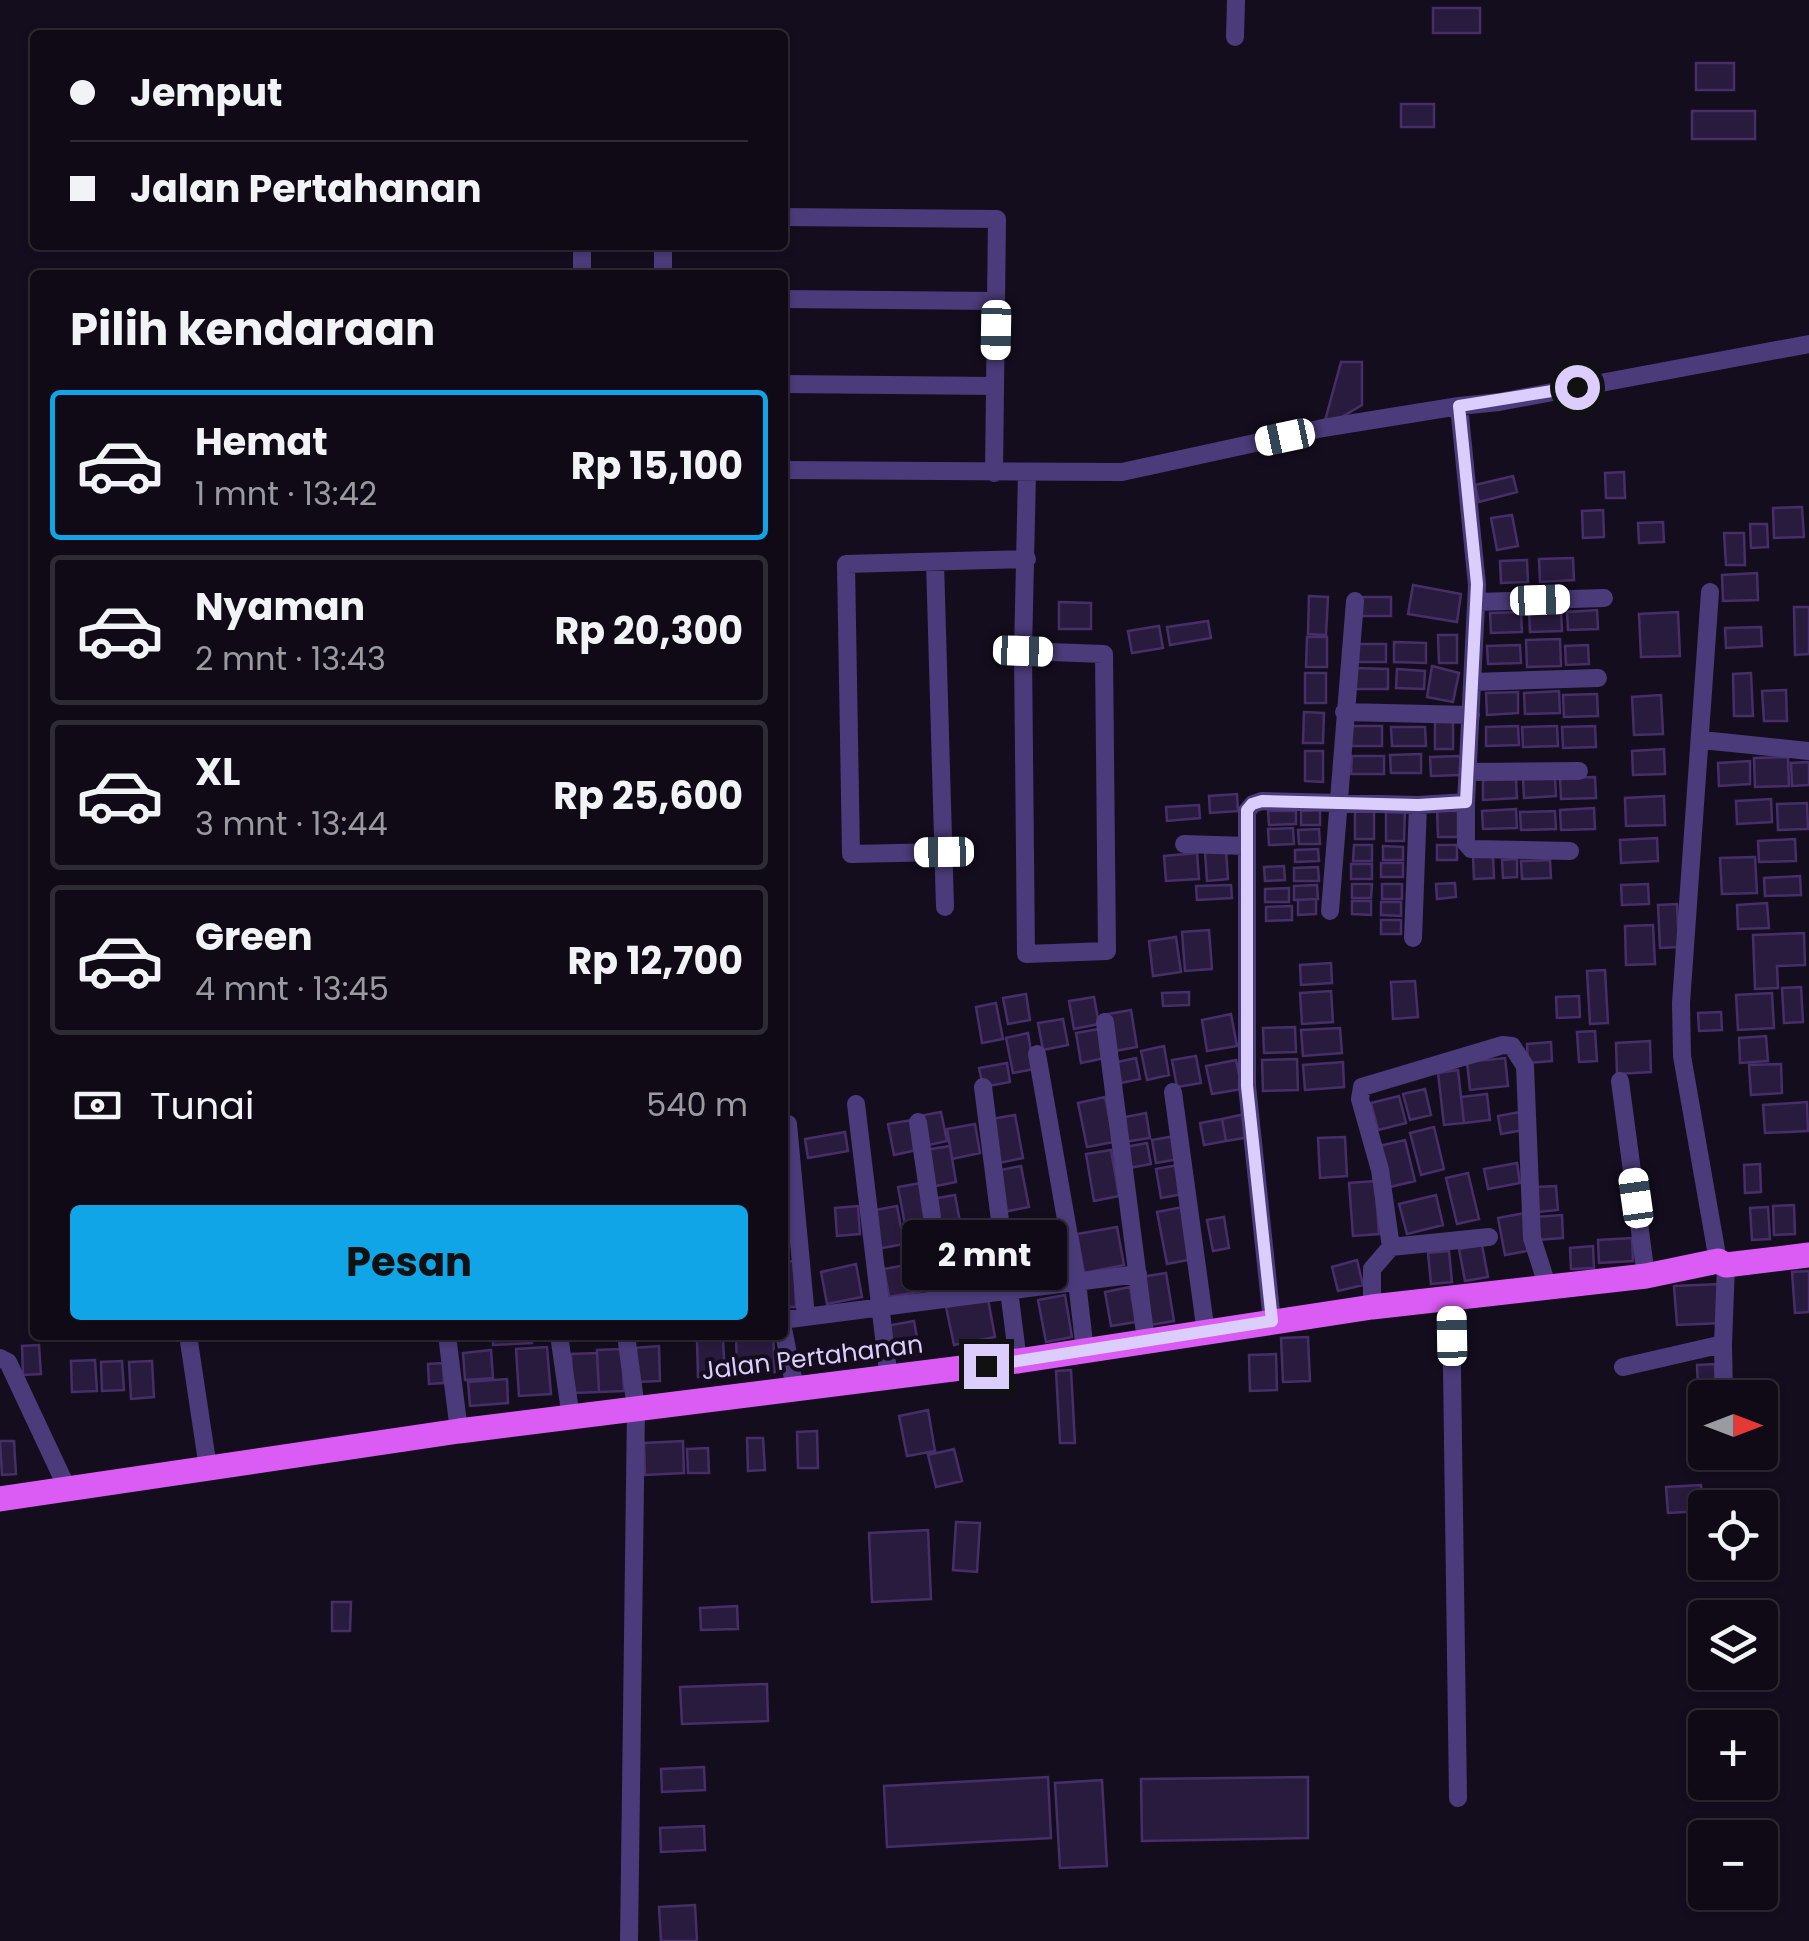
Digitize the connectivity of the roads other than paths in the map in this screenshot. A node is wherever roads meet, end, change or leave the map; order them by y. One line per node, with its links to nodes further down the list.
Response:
1 (1236, 0): 2 (street)
2 (1235, 38)
3 (788, 217): 5 (street)
4 (788, 299): 5 (street)
5 (996, 301): 8 (street)
6 (1809, 344): 9 (street)
7 (788, 384): 8 (street)
8 (995, 386): 11 (street)
9 (1459, 406): 12 (street); 18 (street)
10 (788, 470): 11 (street)
11 (994, 473): 12 (street)
12 (1027, 473): 13 (street)
13 (1027, 559): 14 (street); 19 (street)
14 (935, 562): 34 (street); 34 (street)
15 (1710, 592): 24 (street)
16 (1604, 598): 18 (street)
17 (1355, 601): 22 (street)
18 (1477, 602): 21 (street)
19 (1023, 651): 19 (street)
20 (1598, 678): 21 (street)
21 (1472, 682): 23 (street)
22 (1344, 712): 23 (street); 29 (street)
23 (1471, 715): 27 (street)
24 (1702, 740): 25 (street); 49 (street)
25 (1809, 751)
26 (1578, 771): 27 (street)
27 (1468, 772): 28 (street)
28 (1466, 802): 30 (street); 33 (street)
29 (1341, 804): 30 (street); 32 (street); 36 (street)
30 (1418, 805): 37 (street)
31 (1184, 844): 32 (street)
32 (1247, 846): 61 (street)
33 (1570, 850)
34 (944, 852): 35 (street)
35 (945, 908)
36 (1330, 910)
37 (1413, 938)
38 (1104, 1022): 50 (street)
39 (1037, 1054): 52 (street)
40 (1620, 1081): 51 (street)
41 (983, 1087): 54 (street)
42 (1173, 1092): 62 (street)
43 (856, 1104): 57 (street)
44 (918, 1122): 55 (street)
45 (788, 1124): 59 (street)
46 (1489, 1237): 47 (street)
47 (1391, 1247): 53 (street); 58 (street)
48 (1809, 1255): 49 (main road, Jalan Pertahanan)
49 (1722, 1263): 51 (main road, Jalan Pertahanan); 69 (street)
50 (1138, 1274): 52 (street); 68 (street)
51 (1646, 1276): 53 (main road, Jalan Pertahanan)
52 (1077, 1282): 54 (street); 70 (street)
53 (1548, 1288): 56 (main road, Jalan Pertahanan)
54 (1011, 1290): 55 (street); 72 (street)
55 (944, 1298): 57 (street)
56 (1451, 1298): 58 (main road, Jalan Pertahanan); 83 (street)
57 (881, 1307): 59 (street); 74 (street)
58 (1372, 1307): 61 (main road, Jalan Pertahanan)
59 (806, 1317): 60 (street)
60 (788, 1321)
61 (1272, 1321): 62 (main road, Jalan Pertahanan)
62 (1206, 1333): 68 (main road, Jalan Pertahanan)
63 (189, 1340): 80 (street)
64 (448, 1340): 79 (street)
65 (560, 1340): 78 (street)
66 (627, 1340): 77 (street)
67 (786, 1340): 76 (street)
68 (1146, 1340): 70 (main road, Jalan Pertahanan)
69 (1723, 1344): 73 (street); 75 (street)
70 (1085, 1351): 72 (main road, Jalan Pertahanan)
71 (0, 1358): 81 (street)
72 (1018, 1361): 74 (main road, Jalan Pertahanan)
73 (1623, 1366)
74 (889, 1379): 76 (main road, Jalan Pertahanan)
75 (1724, 1380)
76 (795, 1388): 77 (main road, Jalan Pertahanan)
77 (636, 1408): 78 (main road, Jalan Pertahanan); 84 (street)
78 (571, 1418): 79 (main road, Jalan Pertahanan)
79 (460, 1431): 80 (main road, Jalan Pertahanan)
80 (208, 1468): 81 (main road, Jalan Pertahanan)
81 (68, 1490): 82 (main road, Jalan Pertahanan)
82 (0, 1498)
83 (1458, 1798)
84 (629, 1941)

